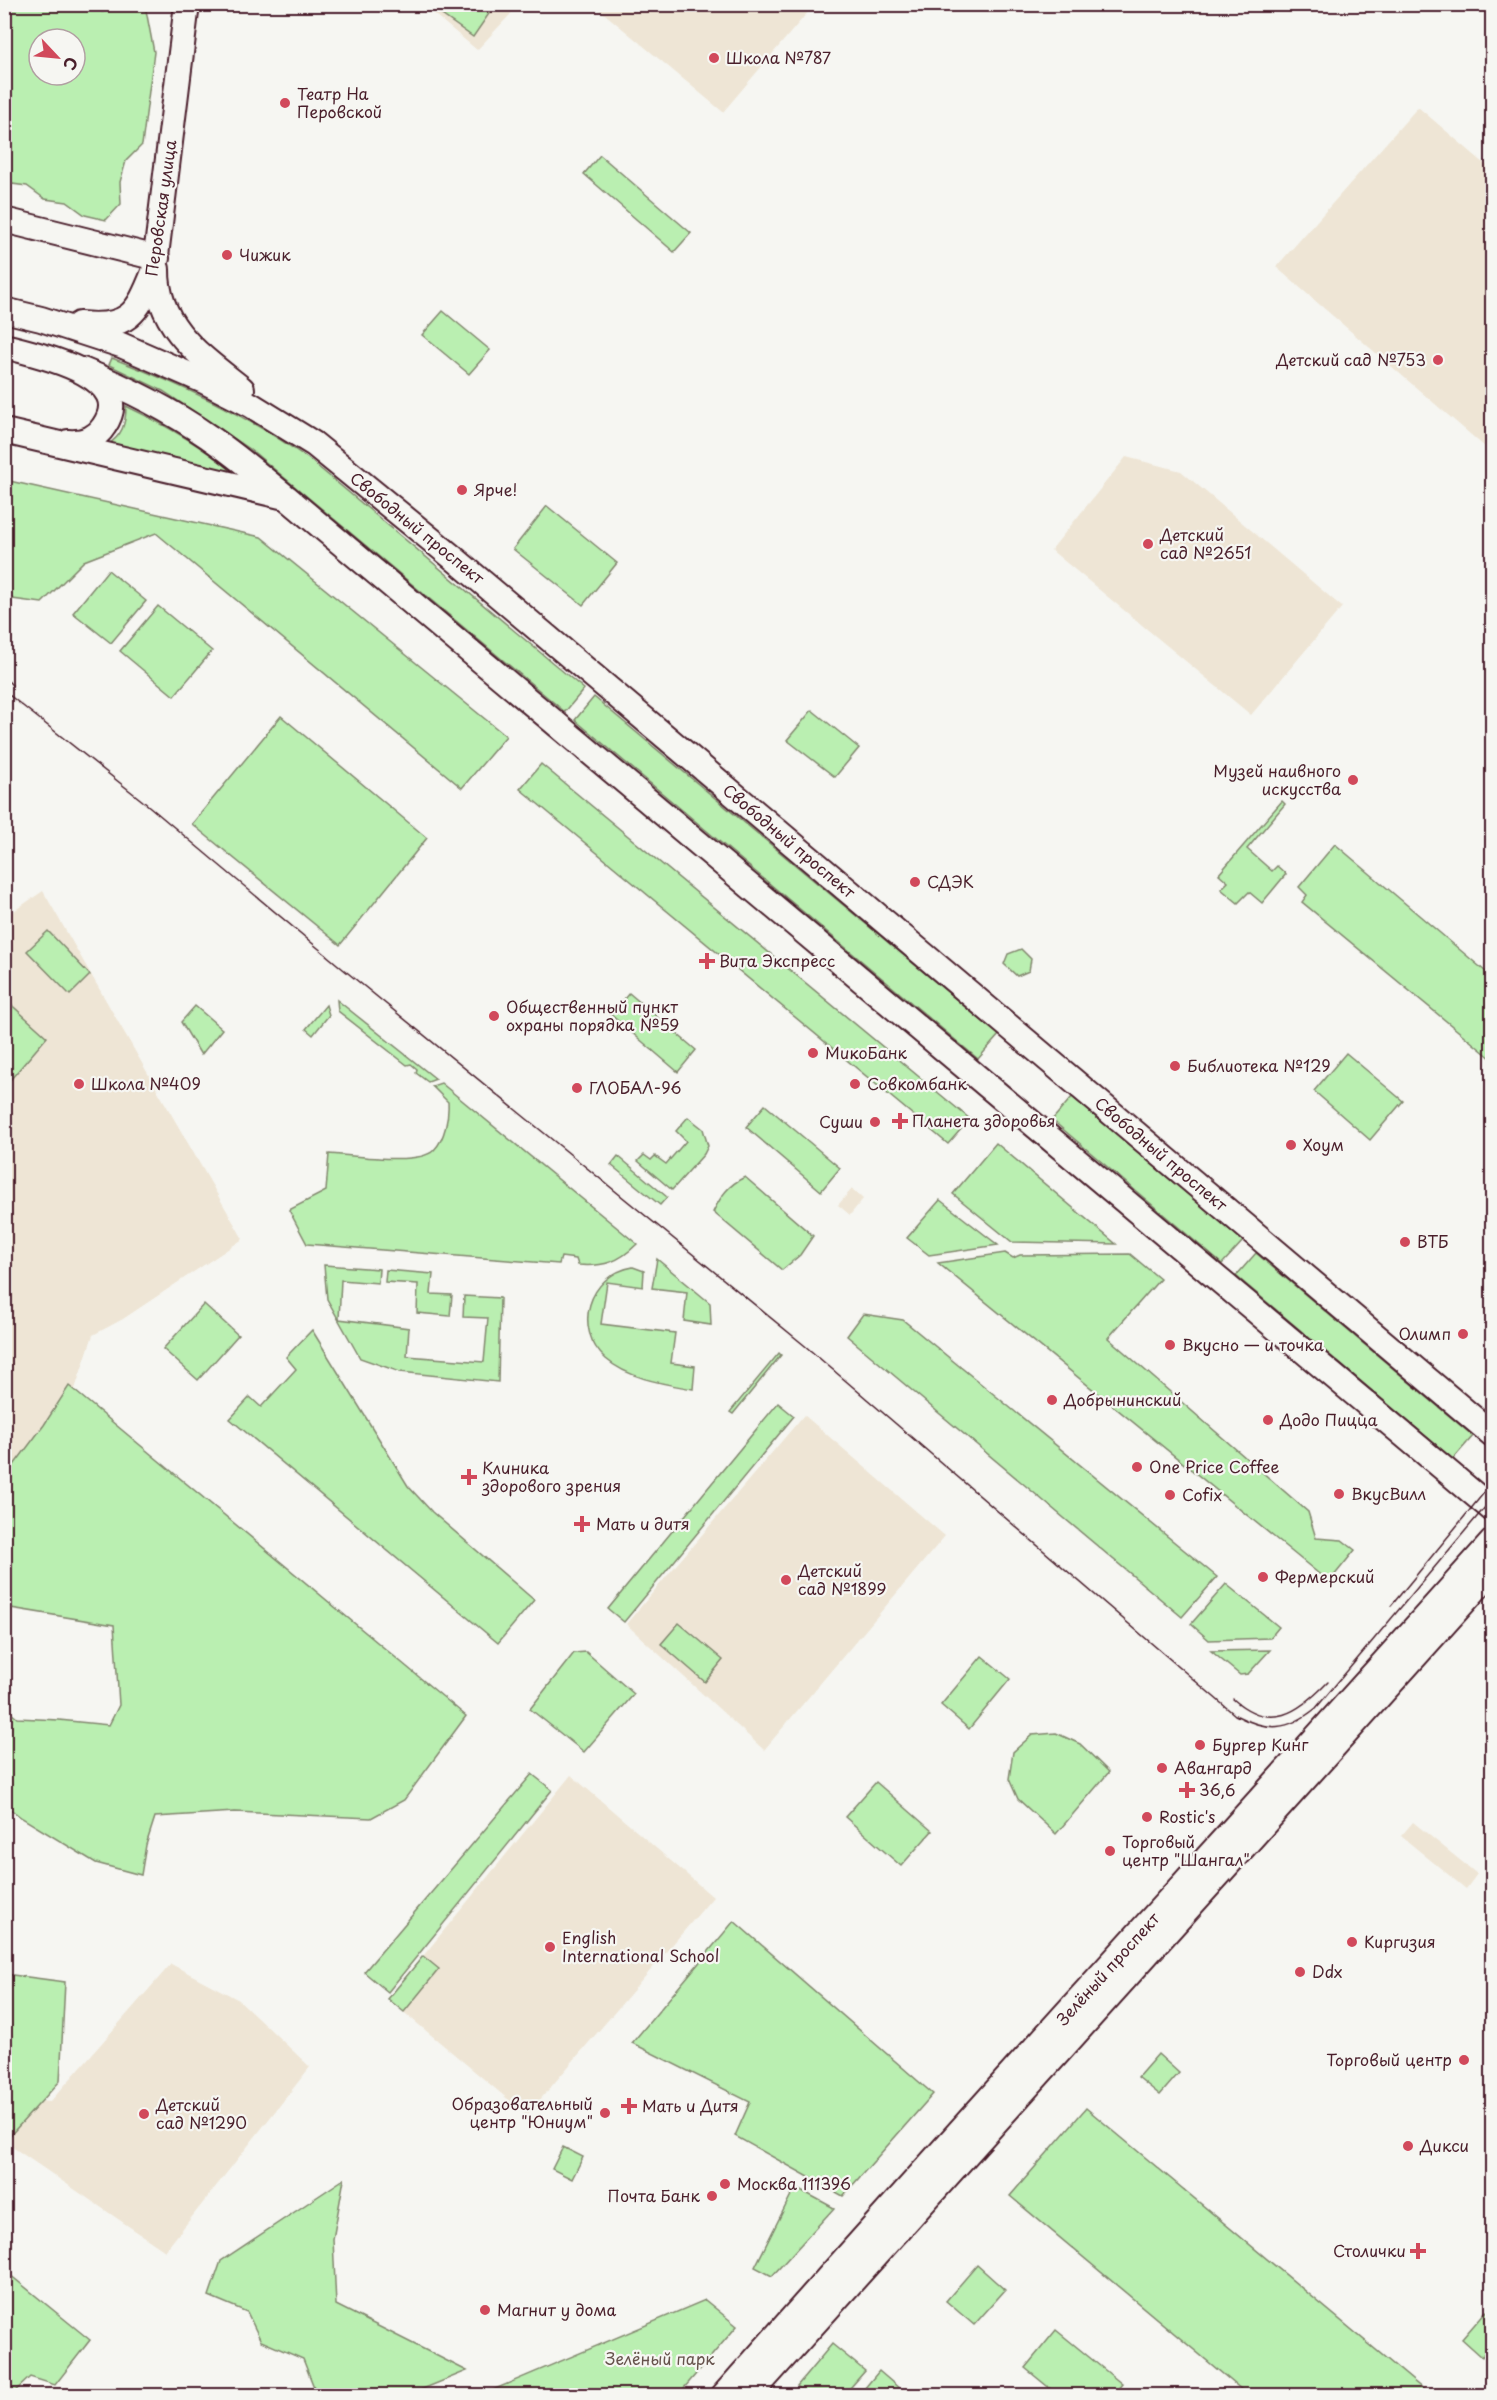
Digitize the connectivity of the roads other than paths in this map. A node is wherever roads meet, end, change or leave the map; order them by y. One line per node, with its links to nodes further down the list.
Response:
1 (187, 4): 3 (main road, Перовская улица)
2 (4, 220): 3 (main road)
3 (157, 258): 5 (main road, Перовская улица); 10 (main road)
4 (4, 310): 5 (main road)
5 (41, 319): 10 (main road, Свободный проспект)
6 (4, 346): 7 (main road)
7 (82, 370): 9 (main road); 11 (main road)
8 (4, 430): 9 (main road)
9 (56, 441): 11 (main road)
10 (314, 444): 12 (main road, Свободный проспект)
11 (286, 497): 13 (main road)
12 (1492, 1434)
13 (1492, 1509)
14 (1492, 1542): 16 (main road, Зелёный проспект)
15 (1492, 1571): 17 (main road, Зелёный проспект)
16 (723, 2396)
17 (749, 2396)

